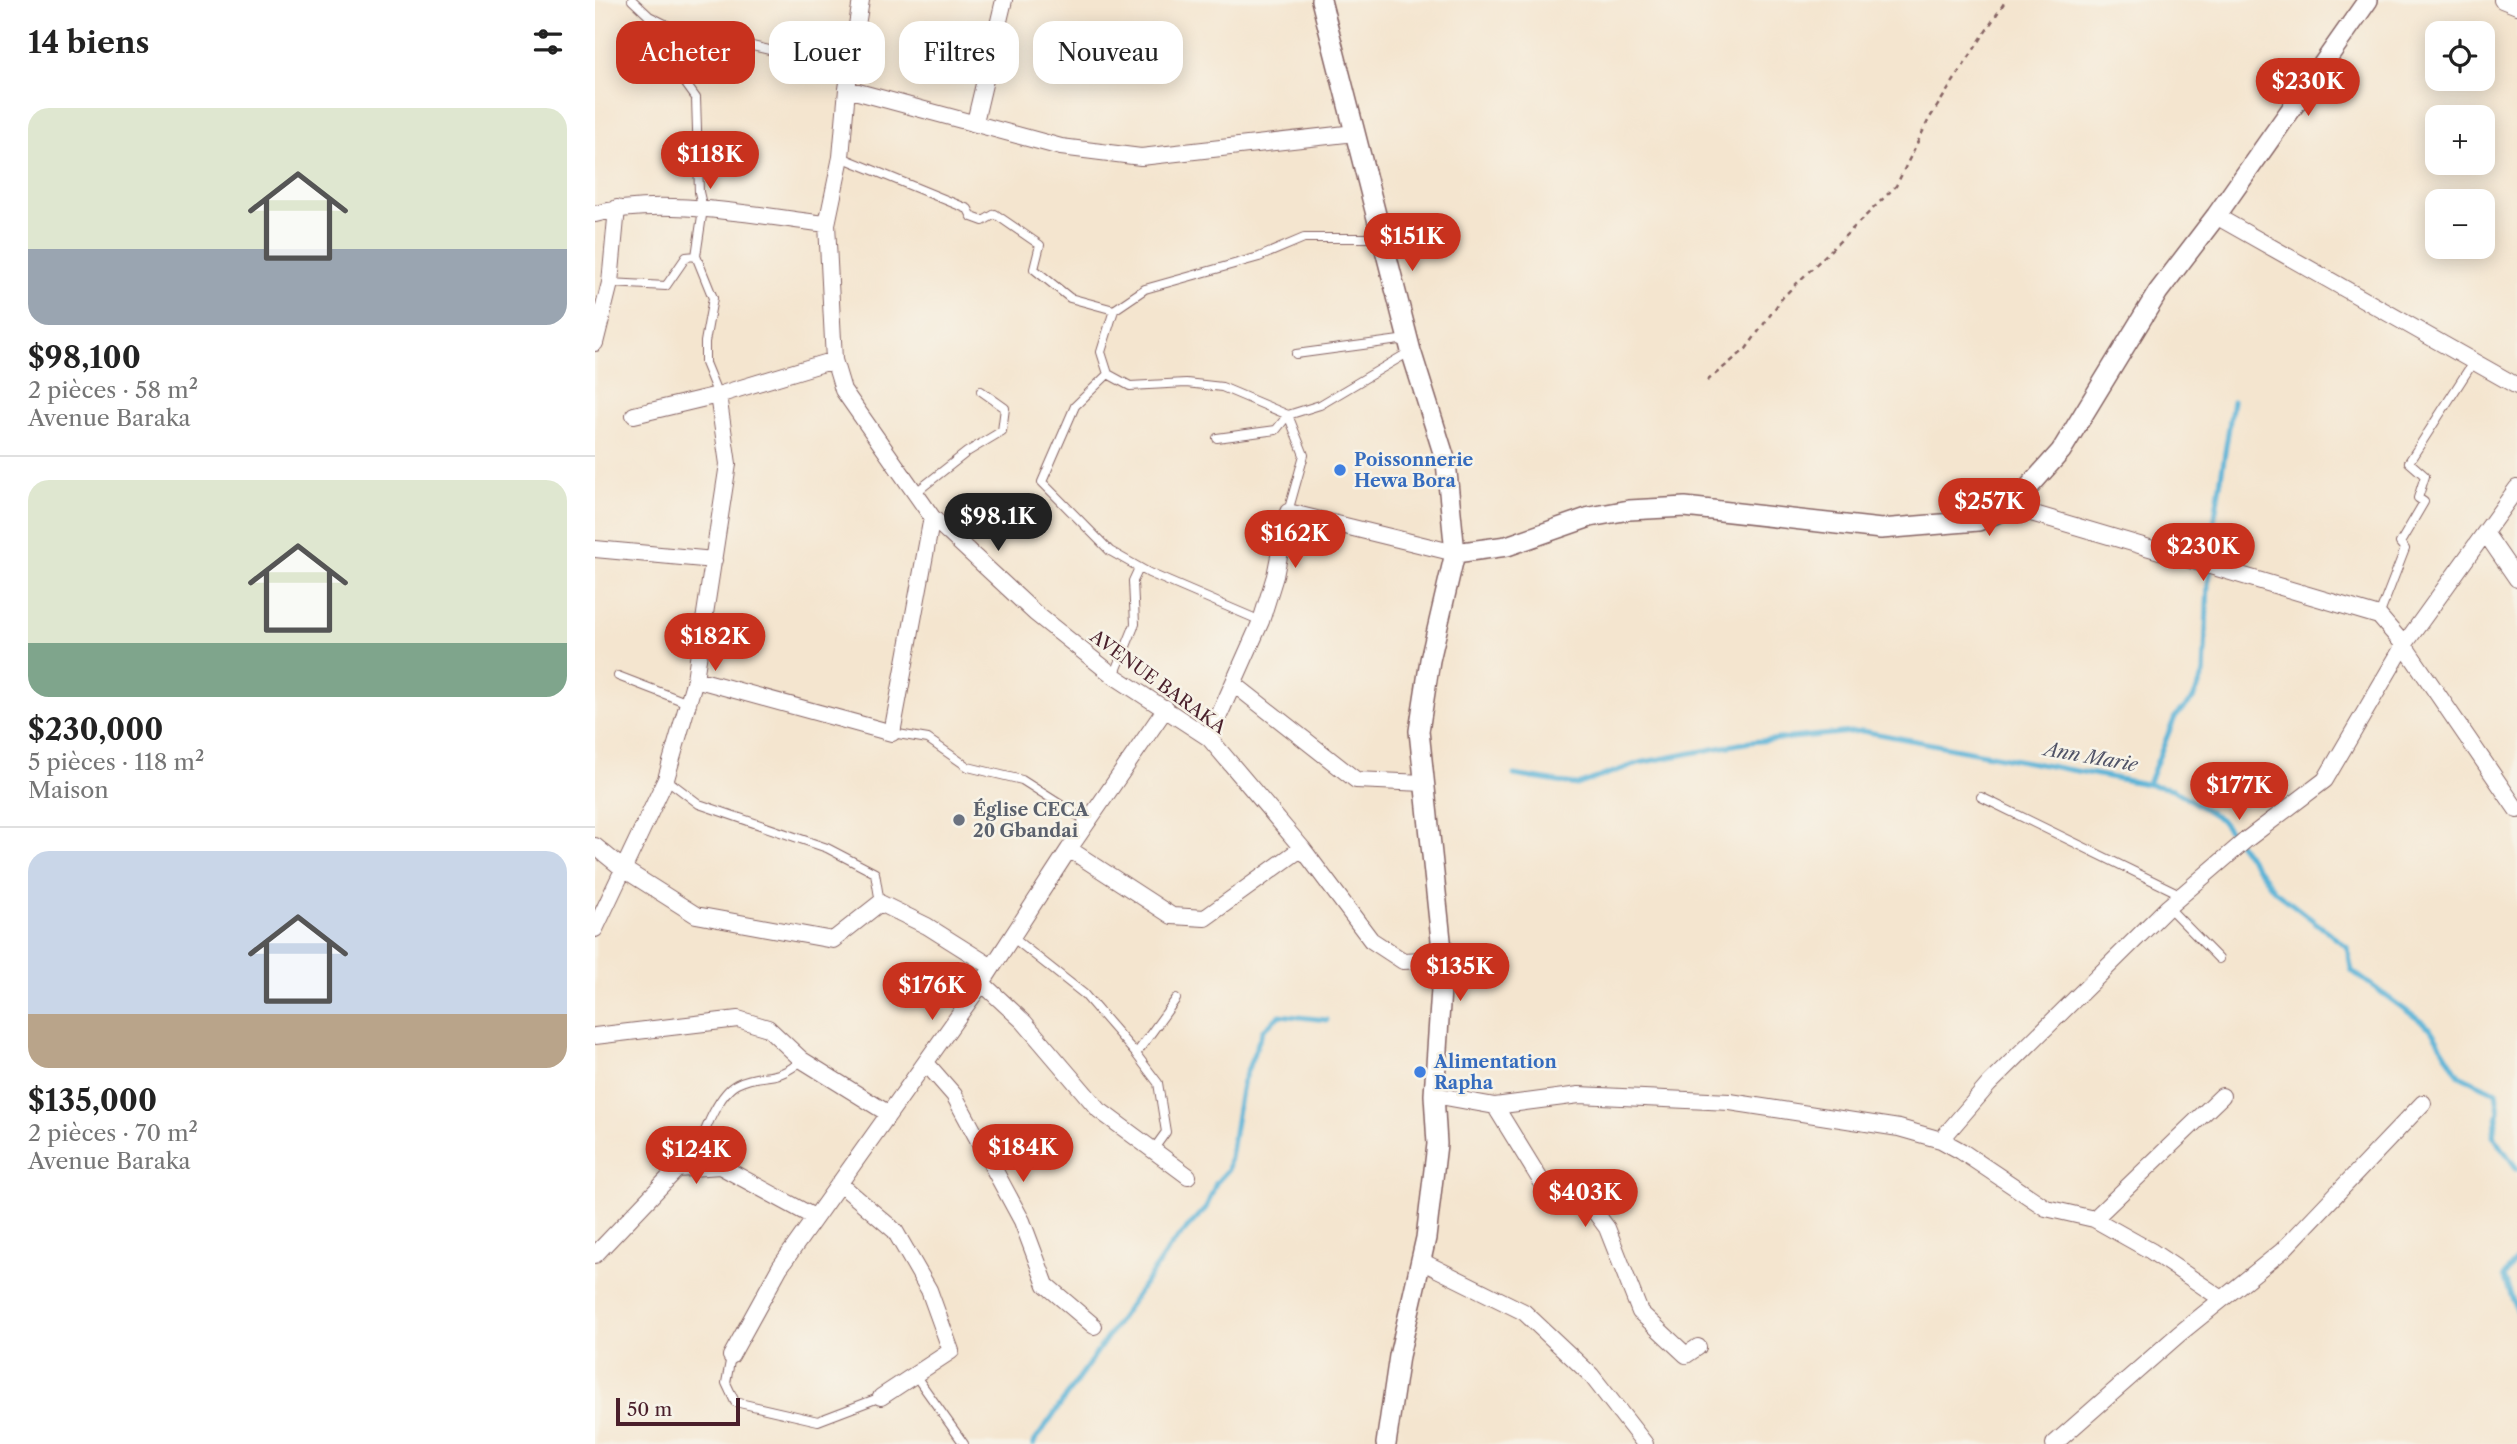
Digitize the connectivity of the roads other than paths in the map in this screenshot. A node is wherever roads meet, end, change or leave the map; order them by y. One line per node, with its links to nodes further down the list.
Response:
1 (632, 0): 8 (lane)
2 (862, 0): 9 (street, AVENUE BARAKA)
3 (1005, 0): 13 (street)
4 (1321, 0): 14 (street)
5 (2368, 0): 19 (street)
6 (2502, 0): 7 (street)
7 (2517, 5)
8 (659, 21)
9 (859, 21)
10 (686, 84): 17 (lane)
11 (847, 84): 12 (street, AVENUE BARAKA)
12 (846, 89): 13 (street); 15 (street, AVENUE BARAKA)
13 (975, 122): 14 (street)
14 (1356, 133): 21 (street)
15 (841, 157): 20 (street, AVENUE BARAKA); 24 (lane)
16 (617, 208): 17 (street); 18 (street); 23 (street)
17 (703, 209): 20 (street); 22 (lane)
18 (595, 215)
19 (2215, 216): 29 (street); 39 (street)
20 (827, 224): 28 (street, AVENUE BARAKA)
21 (1382, 238): 24 (lane); 26 (street)
22 (696, 256): 23 (lane); 33 (lane)
23 (610, 283): 25 (street)
24 (1114, 310): 30 (lane)
25 (595, 343)
26 (1410, 345): 27 (lane); 35 (lane); 44 (street)
27 (1296, 354)
28 (834, 360): 33 (street); 38 (street, AVENUE BARAKA)
29 (2474, 361): 31 (street); 48 (lane)
30 (1108, 374): 35 (lane); 46 (lane)
31 (2517, 386)
32 (981, 391): 38 (lane)
33 (718, 395): 34 (street); 45 (street)
34 (634, 415)
35 (1288, 415): 36 (lane); 40 (lane)
36 (1217, 438)
37 (2517, 488): 42 (street)
38 (915, 493): 41 (street, AVENUE BARAKA)
39 (2011, 507): 44 (street); 48 (street)
40 (1288, 512): 44 (street); 49 (street)
41 (932, 517): 52 (street, AVENUE BARAKA); 57 (street)
42 (2486, 534): 47 (street); 50 (street)
43 (595, 550): 45 (street)
44 (1455, 553): 60 (street)
45 (713, 560): 53 (street)
46 (1139, 568): 49 (lane); 52 (lane)
47 (2517, 579)
48 (2379, 616): 50 (street)
49 (1261, 621): 54 (street)
50 (2404, 645): 62 (street); 69 (street)
51 (618, 676): 55 (lane)
52 (1114, 676): 56 (street, AVENUE BARAKA)
53 (695, 679): 55 (street); 57 (street)
54 (1234, 684): 58 (street); 60 (street)
55 (688, 703): 59 (street)
56 (1166, 708): 58 (street, AVENUE BARAKA); 63 (street)
57 (892, 733): 63 (lane)
58 (1209, 738): 65 (street, AVENUE BARAKA)
59 (666, 779): 68 (street); 70 (lane)
60 (1424, 783): 74 (street)
61 (1981, 797): 69 (lane)
62 (2517, 810)
63 (1088, 822): 66 (street)
64 (595, 846): 68 (street)
65 (1302, 848): 66 (street); 74 (street, AVENUE BARAKA)
66 (1069, 849): 73 (street)
67 (595, 863): 68 (street)
68 (622, 868): 70 (street); 72 (street)
69 (2184, 895): 71 (street)
70 (880, 903): 76 (street)
71 (2168, 906): 75 (lane); 88 (street)
72 (595, 929)
73 (1012, 937): 76 (street); 80 (lane)
74 (1443, 959): 83 (street)
75 (2219, 959)
76 (992, 967): 77 (street)
77 (982, 983): 82 (street); 89 (street)
78 (1176, 999): 80 (lane)
79 (595, 1036): 81 (street)
80 (1136, 1054): 89 (lane)
81 (802, 1060): 87 (street); 90 (lane)
82 (926, 1063): 87 (street); 98 (street)
83 (1434, 1095): 86 (street); 96 (street)
84 (2223, 1096): 94 (street)
85 (2423, 1103): 97 (street)
86 (1495, 1106): 88 (street); 99 (street)
87 (889, 1114): 92 (street)
88 (1941, 1140): 94 (street)
89 (1153, 1150): 91 (street)
90 (690, 1168): 93 (street); 95 (street)
91 (1188, 1176)
92 (839, 1183): 93 (street); 101 (street)
93 (814, 1217): 100 (street)
94 (2094, 1219): 97 (street)
95 (595, 1255)
96 (1421, 1261): 104 (street); 105 (street)
97 (2222, 1299): 106 (street)
98 (1094, 1326)
99 (1698, 1348)
100 (731, 1356): 102 (lane)
101 (915, 1375): 102 (street); 103 (lane)
102 (881, 1397)
103 (964, 1444)
104 (1386, 1444)
105 (1645, 1444)
106 (2054, 1444)

